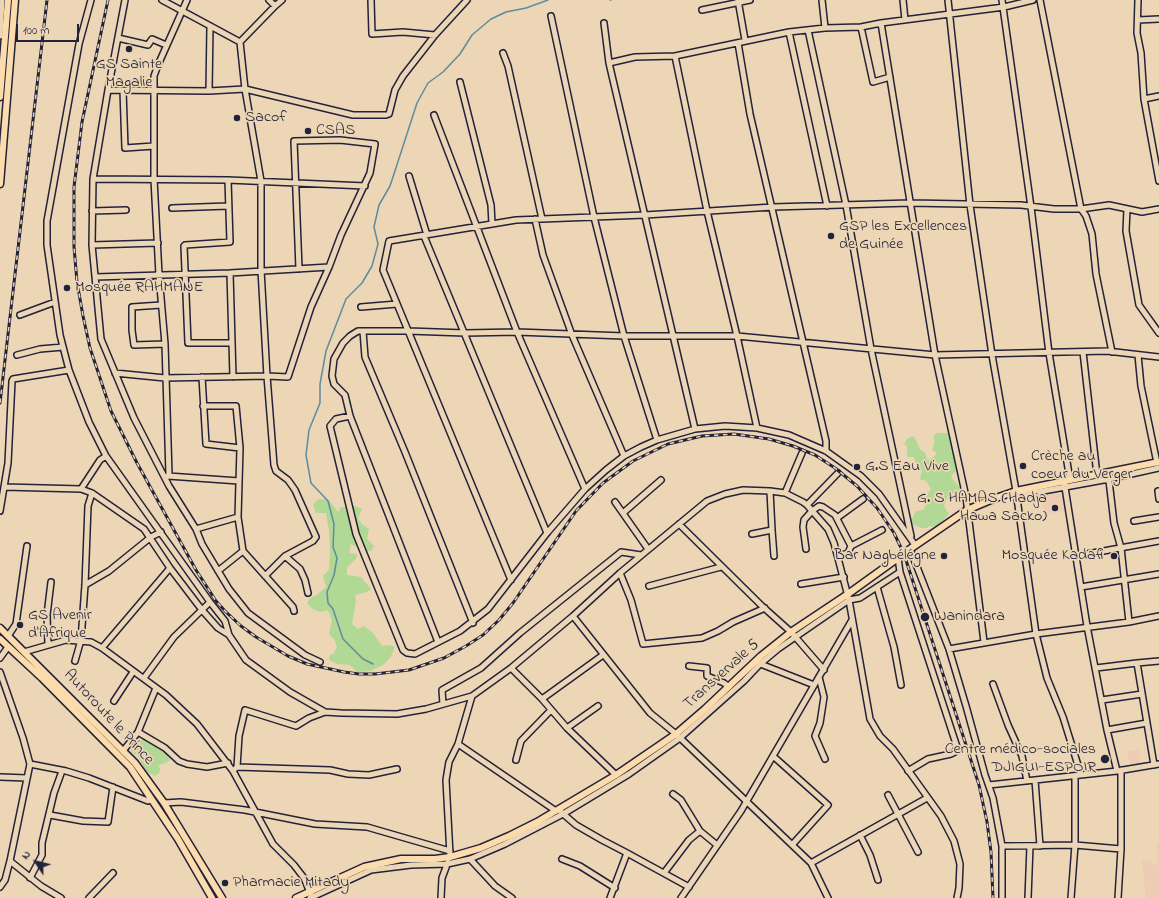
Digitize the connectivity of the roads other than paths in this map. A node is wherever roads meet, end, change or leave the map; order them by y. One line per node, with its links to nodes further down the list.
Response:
1 (2, 0): 38 (street)
2 (8, 0): 55 (main road)
3 (15, 0): 66 (main road)
4 (91, 0): 98 (street)
5 (125, 0): 39 (street)
6 (162, 0): 24 (street)
7 (188, 0): 24 (street)
8 (269, 0): 21 (street)
9 (282, 0): 21 (street)
10 (371, 0): 37 (street)
11 (467, 0): 37 (street)
12 (750, 0): 20 (street)
13 (822, 0): 34 (street)
14 (903, 0): 28 (street)
15 (948, 0): 25 (street)
16 (1002, 0): 22 (street)
17 (1034, 0): 22 (street)
18 (1040, 0): 76 (street)
19 (1138, 0): 29 (street)
20 (738, 1): 23 (street); 40 (street)
21 (274, 6): 41 (street)
22 (1004, 7): 25 (street); 74 (street)
23 (702, 10)
24 (183, 11): 32 (street); 43 (street)
25 (949, 14): 28 (street); 70 (street)
26 (551, 16): 83 (street)
27 (1159, 19): 29 (street)
28 (905, 20): 31 (street)
29 (1138, 20): 56 (street)
30 (604, 23): 46 (street)
31 (882, 23): 33 (street); 47 (street)
32 (210, 27): 41 (street); 53 (street)
33 (861, 27): 34 (street); 47 (street)
34 (825, 28): 35 (street)
35 (808, 30): 36 (street); 69 (street)
36 (789, 32): 40 (street); 72 (street)
37 (435, 35): 49 (street)
38 (0, 36)
39 (118, 38): 43 (street); 50 (street)
40 (746, 40): 42 (street)
41 (240, 42): 49 (street)
42 (738, 43): 45 (street); 73 (street)
43 (166, 45): 52 (street)
44 (503, 53): 85 (street)
45 (676, 56): 46 (street); 81 (street)
46 (610, 63): 82 (street)
47 (890, 77): 68 (street)
48 (460, 82): 86 (street)
49 (245, 89): 53 (street); 63 (street)
50 (108, 90): 51 (street); 60 (street)
51 (123, 90): 52 (street); 58 (street)
52 (154, 90): 53 (street); 58 (street)
53 (209, 91)
54 (1159, 96): 56 (street)
55 (0, 97)
56 (1144, 99): 64 (street)
57 (434, 115): 87 (street)
58 (154, 146): 61 (street)
59 (409, 176): 88 (street)
60 (93, 179): 61 (street); 79 (street)
61 (154, 179): 62 (street); 89 (street)
62 (228, 180): 63 (street); 71 (street)
63 (261, 181): 65 (street); 93 (street)
64 (1159, 181)
65 (296, 183): 67 (street); 67 (street); 92 (street)
66 (0, 184)
67 (365, 186): 91 (street)
68 (910, 204): 69 (street); 70 (street); 123 (street)
69 (846, 205): 72 (street); 116 (street)
70 (970, 205): 74 (street); 121 (street)
71 (228, 206): 75 (street); 95 (street)
72 (827, 206): 73 (street)
73 (773, 207): 81 (street); 113 (street)
74 (1031, 207): 76 (street); 119 (street)
75 (172, 208)
76 (1081, 208): 78 (street); 118 (street)
77 (1159, 208): 78 (street)
78 (1127, 209): 107 (street)
79 (92, 210): 80 (street); 90 (street)
80 (126, 210)
81 (707, 211): 82 (street); 111 (street)
82 (645, 215): 83 (street); 110 (street)
83 (594, 217): 85 (street); 109 (street)
84 (535, 219): 85 (street); 86 (street); 108 (street)
85 (542, 219)
86 (492, 224): 87 (street)
87 (477, 226): 88 (street); 105 (street)
88 (426, 236): 99 (street); 106 (street)
89 (158, 243): 90 (street); 96 (street)
90 (92, 245): 97 (street)
91 (329, 267): 92 (street); 127 (street)
92 (299, 269): 93 (street)
93 (261, 270): 94 (street); 127 (street)
94 (230, 273): 95 (street); 112 (street)
95 (185, 274): 96 (street); 112 (street)
96 (159, 275): 97 (street); 100 (street)
97 (95, 277): 126 (street)
98 (55, 302): 102 (street); 115 (street)
99 (397, 304): 101 (street); 104 (street)
100 (161, 305): 114 (street); 114 (street)
101 (361, 307)
102 (20, 315)
103 (363, 331): 104 (street); 132 (street); 217 (street)
104 (408, 331): 106 (street); 200 (street)
105 (517, 332): 106 (street); 108 (street); 151 (street)
106 (465, 333): 174 (street)
107 (1159, 333)
108 (572, 334): 109 (street); 140 (street)
109 (624, 336): 110 (street); 135 (street)
110 (674, 336): 111 (street); 134 (street)
111 (737, 336): 113 (street); 133 (street)
112 (232, 343): 129 (street)
113 (803, 343): 116 (street); 137 (street)
114 (165, 344): 130 (street)
115 (63, 347): 120 (street); 125 (street)
116 (871, 349): 123 (street); 177 (street)
117 (1084, 352): 118 (street); 119 (street); 143 (street)
118 (1112, 352): 122 (street)
119 (1049, 353): 121 (street); 148 (street)
120 (17, 355)
121 (992, 355): 123 (street); 155 (street)
122 (1138, 355): 124 (street); 141 (street)
123 (935, 356): 162 (street)
124 (1159, 357)
125 (69, 370): 139 (street); 149 (street)
126 (115, 373): 130 (street); 145 (street)
127 (267, 376): 129 (street); 186 (street)
128 (202, 377): 129 (street); 130 (street); 131 (street)
129 (233, 377)
130 (165, 378): 145 (street)
131 (203, 406): 136 (street); 136 (street)
132 (350, 416): 228 (street); 228 (street)
133 (757, 428): 134 (street); 137 (street)
134 (695, 429): 135 (street)
135 (657, 440): 140 (street)
136 (240, 448): 147 (street)
137 (826, 451): 177 (street)
138 (802, 453): 156 (street)
139 (106, 456): 150 (street); 173 (street)
140 (624, 456): 151 (street)
141 (1158, 464): 144 (main road, Transvervale 5)
142 (838, 472): 160 (street)
143 (1097, 475): 144 (main road, Transvervale 5); 148 (main road, Transvervale 5)
144 (1109, 475): 148 (street); 182 (street)
145 (167, 476): 147 (street); 170 (street)
146 (661, 480): 164 (street)
147 (239, 481): 165 (street)
148 (1066, 483): 155 (main road, Transvervale 5); 190 (street)
149 (4, 487): 150 (street); 163 (street)
150 (81, 489): 154 (street)
151 (585, 489): 174 (street)
152 (770, 491): 156 (street); 169 (street); 171 (street)
153 (1158, 491): 158 (street)
154 (92, 493): 176 (street); 204 (street)
155 (1016, 493): 162 (main road, Transvervale 5); 223 (street)
156 (785, 494): 160 (street)
157 (863, 499): 167 (street)
158 (1159, 499)
159 (615, 502): 164 (street)
160 (807, 505): 161 (street)
161 (812, 510): 167 (street); 184 (street); 189 (street)
162 (967, 510): 181 (main road, Transvervale 5); 229 (street)
163 (0, 511)
164 (623, 513): 183 (street)
165 (238, 517): 170 (street); 185 (street)
166 (1159, 517): 168 (street)
167 (837, 518): 180 (street)
168 (1134, 521)
169 (679, 524): 183 (street); 192 (street)
170 (196, 529): 194 (street)
171 (772, 530): 175 (street); 188 (street)
172 (882, 530): 180 (street)
173 (161, 532): 176 (street); 210 (street)
174 (547, 533): 200 (street)
175 (752, 534)
176 (151, 537): 193 (street); 204 (street)
177 (912, 539): 181 (street)
178 (1159, 541): 182 (street)
179 (27, 546): 224 (street)
180 (851, 546): 189 (street)
181 (912, 547): 191 (main road, Transvervale 5); 233 (street)
182 (1121, 548): 190 (street); 201 (street)
183 (648, 549): 187 (street)
184 (806, 550)
185 (243, 551): 194 (street); 198 (street)
186 (286, 556): 198 (street); 208 (street)
187 (641, 556): 196 (street); 260 (street)
188 (774, 556)
189 (838, 556): 199 (street)
190 (1076, 556): 207 (street)
191 (898, 558): 195 (street); 209 (main road, Transvervale 5)
192 (721, 567): 205 (street); 211 (street)
193 (170, 568): 212 (street); 232 (street)
194 (218, 571): 239 (street)
195 (900, 572): 206 (street); 281 (street)
196 (620, 573): 211 (street); 214 (street)
197 (1159, 574): 201 (street)
198 (265, 576): 213 (street)
199 (844, 577): 203 (street); 209 (street)
200 (511, 580): 217 (street)
201 (1124, 580): 207 (street); 218 (street)
202 (51, 582): 230 (street)
203 (801, 584)
204 (85, 585): 227 (street)
205 (649, 586)
206 (876, 587): 209 (street); 252 (street)
207 (1081, 587): 219 (street)
208 (308, 593)
209 (849, 597): 216 (street); 221 (main road, Transvervale 5); 225 (street)
210 (210, 602): 212 (street); 222 (street)
211 (765, 608): 221 (street)
212 (202, 610): 222 (street); 249 (street)
213 (294, 611)
214 (573, 616): 235 (street); 243 (street)
215 (1159, 616): 218 (street)
216 (852, 620): 245 (street); 281 (street)
217 (473, 622): 228 (street)
218 (1129, 622): 219 (street)
219 (1087, 626): 223 (street); 244 (street)
220 (0, 628): 224 (main road, Autoroute le Prince)
221 (791, 632): 225 (street); 240 (main road, Transvervale 5)
222 (229, 634): 263 (street)
223 (1036, 634): 229 (street); 283 (street)
224 (8, 636): 234 (main road, Autoroute le Prince)
225 (795, 637): 240 (street); 245 (street)
226 (0, 639): 231 (main road, Autoroute le Prince)
227 (81, 640): 230 (street); 232 (street); 237 (street)
228 (438, 642)
229 (984, 642): 233 (street)
230 (48, 644): 234 (street)
231 (8, 647): 236 (street); 294 (main road, Autoroute le Prince)
232 (102, 648): 247 (street)
233 (949, 649): 289 (street)
234 (24, 652): 270 (main road, Autoroute le Prince)
235 (603, 655): 257 (street); 268 (street)
236 (0, 658)
237 (75, 661)
238 (1159, 661): 241 (street)
239 (320, 662)
240 (758, 662): 251 (street); 253 (main road, Transvervale 5); 268 (street)
241 (1136, 663): 244 (street); 255 (street)
242 (689, 666): 253 (street)
243 (511, 668): 256 (street); 257 (street)
244 (1096, 668): 258 (street)
245 (824, 670): 248 (street)
246 (0, 672): 275 (street)
247 (133, 672): 249 (street); 259 (street)
248 (819, 677): 251 (street); 272 (street)
249 (144, 678): 254 (street)
250 (993, 684): 288 (street)
251 (814, 685): 271 (street)
252 (901, 685)
253 (729, 687): 268 (main road, Transvervale 5)
254 (156, 688): 267 (street); 274 (street)
255 (1142, 694): 258 (street); 264 (street)
256 (472, 696): 260 (street); 269 (street)
257 (542, 700): 262 (street)
258 (1102, 700): 266 (street)
259 (114, 701)
260 (443, 704): 263 (street)
261 (598, 706): 265 (street)
262 (551, 710): 265 (street); 273 (street)
263 (325, 712): 277 (street)
264 (1147, 723): 266 (street); 276 (street)
265 (567, 728): 282 (street)
266 (1107, 730): 279 (street)
267 (138, 732): 270 (street); 274 (street)
268 (678, 736): 282 (main road, Transvervale 5); 295 (street); 297 (street)
269 (458, 744): 297 (street); 312 (street)
270 (124, 751): 296 (main road, Autoroute le Prince)
271 (773, 756): 295 (street); 304 (street)
272 (825, 759)
273 (516, 760)
274 (228, 763): 277 (street)
275 (30, 764): 280 (street); 286 (street)
276 (1157, 765): 279 (street)
277 (235, 769): 278 (street); 298 (street)
278 (397, 770)
279 (1119, 770): 283 (street); 309 (street)
280 (62, 771): 290 (street); 300 (street)
281 (908, 771): 293 (street)
282 (616, 775): 297 (main road, Transvervale 5)
283 (1081, 775): 284 (street)
284 (1075, 776): 287 (street); 305 (street)
285 (0, 777): 286 (street)
286 (27, 778): 315 (street)
287 (1035, 780): 288 (street); 308 (street)
288 (1027, 781): 289 (street)
289 (989, 786): 306 (street)
290 (113, 787): 294 (street); 300 (street)
291 (672, 794): 301 (street)
292 (888, 795): 299 (street)
293 (927, 798): 299 (street); 336 (street)
294 (151, 800): 328 (main road, Autoroute le Prince)
295 (747, 800): 303 (street); 304 (street)
296 (164, 803): 298 (street); 329 (main road, Autoroute le Prince)
297 (559, 811): 311 (street); 312 (main road, Transvervale 5); 313 (street)
298 (256, 812): 312 (street); 325 (street)
299 (898, 814): 302 (street); 310 (street)
300 (50, 815): 320 (street)
301 (700, 831): 303 (street); 319 (street)
302 (860, 835): 316 (street); 321 (street)
303 (717, 845): 323 (street)
304 (792, 845): 316 (street)
305 (1076, 845): 308 (street); 309 (street); 339 (street)
306 (1002, 846): 307 (street); 337 (street)
307 (1030, 846): 308 (street); 338 (street)
308 (1040, 846)
309 (1121, 849): 340 (street)
310 (918, 852)
311 (627, 853): 319 (street); 324 (street)
312 (450, 854): 317 (street); 325 (main road, Transvervale 5)
313 (470, 859): 317 (street); 332 (street)
314 (562, 859): 324 (street)
315 (10, 862): 320 (street); 322 (street)
316 (811, 863): 335 (street)
317 (447, 864): 325 (street); 331 (street)
318 (113, 873): 327 (street)
319 (664, 873): 323 (street)
320 (30, 878): 326 (street)
321 (878, 880)
322 (0, 887)
323 (689, 887): 334 (street)
324 (615, 888): 333 (street)
325 (311, 896): 330 (main road, Transvervale 5)
326 (61, 898)
327 (89, 898)
328 (212, 898)
329 (222, 898)
330 (296, 898)
331 (441, 898)
332 (512, 898)
333 (610, 898)
334 (681, 898)
335 (828, 898)
336 (957, 898)
337 (1002, 898)
338 (1028, 898)
339 (1071, 898)
340 (1118, 898)

